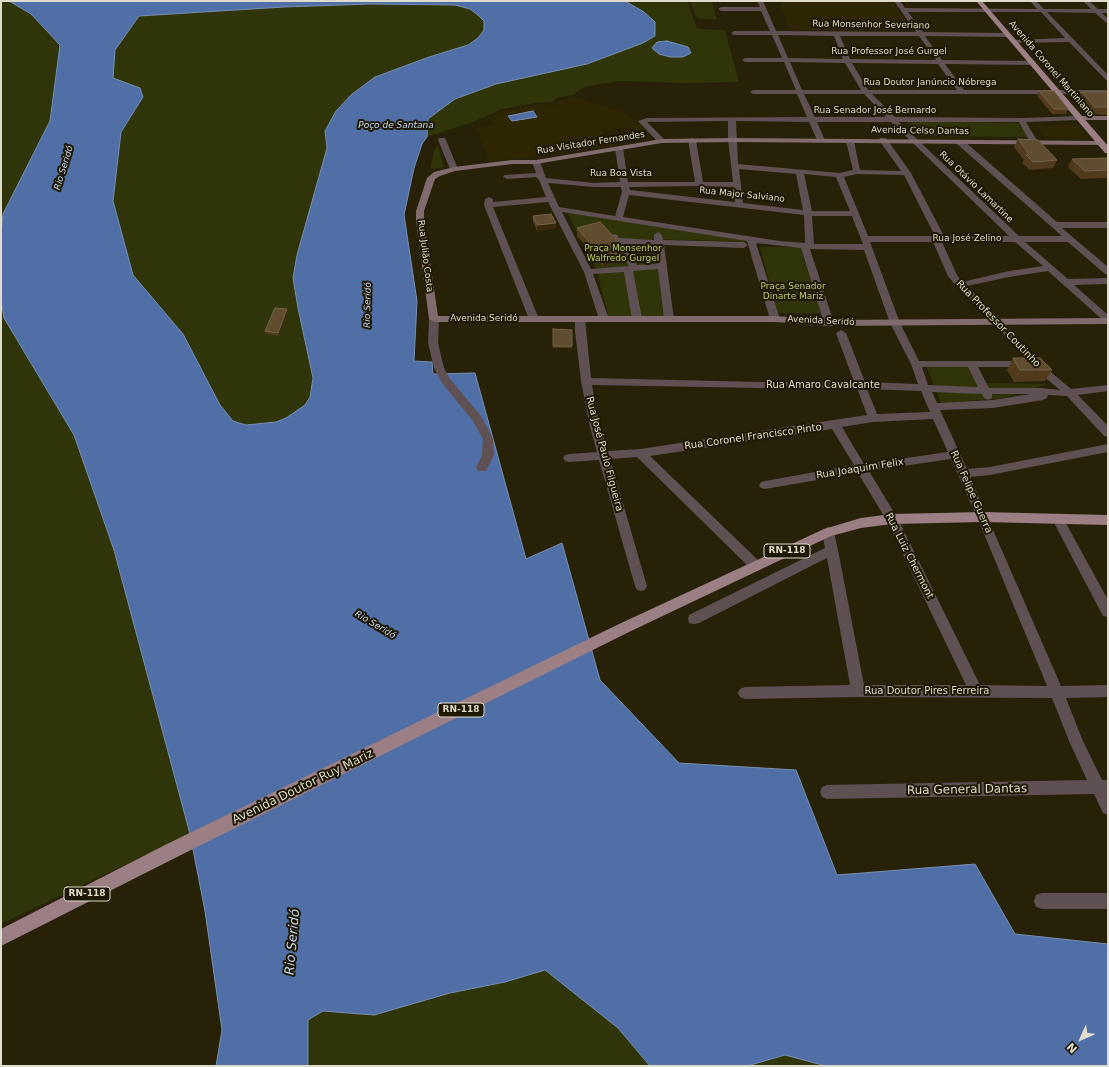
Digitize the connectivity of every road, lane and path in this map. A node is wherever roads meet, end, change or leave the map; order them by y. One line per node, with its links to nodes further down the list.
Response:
1 (760, 1): 7 (street)
2 (897, 1): 8 (street)
3 (979, 1): 9 (main road, Avenida Coronel Martiniano)
4 (1033, 1): 10 (street)
5 (1086, 1): 11 (street)
6 (721, 9): 7 (street)
7 (764, 9): 15 (street)
8 (903, 10): 9 (street); 17 (street)
9 (987, 11): 10 (street); 18 (main road, Avenida Coronel Martiniano)
10 (1043, 11): 11 (street); 19 (street)
11 (1097, 11): 12 (street); 13 (street)
12 (1108, 11)
13 (1108, 22)
14 (734, 33): 15 (street, Rua Monsenhor Severiano)
15 (774, 33): 16 (street, Rua Monsenhor Severiano); 22 (street)
16 (836, 33): 17 (street, Rua Monsenhor Severiano); 23 (street, Rua Otávio Lamartine)
17 (920, 34): 18 (street, Rua Monsenhor Severiano); 24 (street)
18 (1008, 35): 20 (main road, Avenida Coronel Martiniano)
19 (1070, 40): 20 (street); 26 (street)
20 (1015, 42): 25 (main road, Avenida Coronel Martiniano)
21 (745, 60): 22 (street, Rua Professor José Gurgel)
22 (786, 61): 23 (street, Rua Professor José Gurgel); 29 (street)
23 (847, 61): 24 (street, Rua Professor José Gurgel); 30 (street, Rua Otávio Lamartine)
24 (940, 61): 25 (street, Rua Professor José Gurgel); 27 (street)
25 (1033, 63): 31 (main road, Avenida Coronel Martiniano)
26 (1108, 79)
27 (961, 91): 30 (street, Rua Doutor Janúncio Nóbrega); 31 (street, Rua Doutor Janúncio Nóbrega)
28 (753, 92): 29 (street, Rua Doutor Janúncio Nóbrega)
29 (799, 92): 30 (street, Rua Doutor Janúncio Nóbrega); 36 (street)
30 (866, 92): 37 (street, Rua Otávio Lamartine)
31 (1059, 92): 32 (street, Rua Doutor Janúncio Nóbrega); 33 (main road, Avenida Coronel Martiniano)
32 (1108, 92)
33 (1080, 118): 34 (main road, Rua Senador José Bernardo); 38 (street, Rua Senador José Bernardo); 49 (main road, Avenida Coronel Martiniano)
34 (1108, 118)
35 (732, 119): 36 (street, Rua Senador José Bernardo); 41 (street); 44 (street, Rua Senador José Bernardo)
36 (812, 120): 37 (street, Rua Senador José Bernardo); 42 (street)
37 (893, 120): 38 (street, Rua Senador José Bernardo); 46 (street, Rua Otávio Lamartine)
38 (1021, 120): 48 (street)
39 (442, 140): 54 (street)
40 (692, 140): 41 (main road, Rua Visitador Fernandes); 44 (main road, Rua Visitador Fernandes); 61 (street)
41 (732, 140): 42 (main road, Avenida Celso Dantas); 53 (street)
42 (820, 140): 45 (main road, Avenida Celso Dantas)
43 (883, 140): 45 (main road, Avenida Celso Dantas); 46 (main road, Avenida Celso Dantas); 57 (street, Rua Professor Coutinho)
44 (662, 141): 50 (main road, Rua Visitador Fernandes)
45 (850, 141): 56 (street)
46 (915, 141): 47 (main road, Avenida Celso Dantas); 74 (street, Rua Otávio Lamartine)
47 (960, 142): 48 (main road, Avenida Celso Dantas); 72 (street)
48 (1034, 142): 49 (main road, Avenida Celso Dantas)
49 (1105, 143): 51 (main road, Avenida Coronel Martiniano)
50 (619, 148): 52 (main road, Rua Visitador Fernandes); 63 (street)
51 (1108, 151)
52 (536, 162): 54 (main road, Rua Visitador Fernandes); 60 (street)
53 (735, 166): 55 (street); 62 (street)
54 (454, 169): 91 (main road, Rua Julião Costa)
55 (799, 171): 58 (street); 67 (street)
56 (857, 172): 57 (street); 58 (street)
57 (907, 173): 75 (street, Rua Professor Coutinho)
58 (839, 175): 69 (street, Rua Felipe Guerra)
59 (507, 177): 60 (street, Rua Boa Vista)
60 (544, 180): 63 (street, Rua Boa Vista); 64 (street)
61 (699, 184): 62 (street, Rua Boa Vista); 63 (street, Rua Boa Vista)
62 (736, 185): 65 (street)
63 (625, 188): 65 (street, Rua Major Salviano); 70 (street)
64 (551, 198): 66 (street); 90 (street)
65 (739, 205): 67 (street, Rua Major Salviano)
66 (557, 210): 68 (street); 85 (street)
67 (808, 213): 69 (street, Rua Major Salviano); 81 (street)
68 (592, 214): 70 (street); 77 (street)
69 (855, 214): 80 (street, Rua Felipe Guerra)
70 (618, 219): 71 (street)
71 (656, 225): 78 (street); 79 (street)
72 (1054, 225): 73 (street); 76 (street)
73 (1108, 225)
74 (1016, 238): 75 (street, Rua José Zelino); 76 (street, Rua José Zelino); 83 (street, Rua Otávio Lamartine)
75 (939, 239): 80 (street, Rua José Zelino); 89 (street, Rua Professor Coutinho)
76 (1069, 239): 86 (street)
77 (617, 241): 78 (street); 84 (street)
78 (659, 242): 79 (street); 82 (street)
79 (752, 242): 81 (street, Rua José Zelino); 96 (street)
80 (867, 243): 81 (street, Rua José Zelino); 100 (street, Rua Felipe Guerra)
81 (807, 246): 99 (street)
82 (661, 266): 84 (street); 95 (street)
83 (1050, 268): 88 (street, Rua Otávio Lamartine); 89 (street)
84 (632, 269): 85 (street); 94 (street)
85 (588, 272): 93 (street)
86 (1108, 272)
87 (1108, 281): 88 (street)
88 (1066, 282): 97 (street, Rua Otávio Lamartine)
89 (960, 285): 98 (street, Rua Professor Coutinho)
90 (533, 317): 91 (main road, Avenida Seridó); 92 (main road, Avenida Seridó)
91 (434, 319): 121 (street)
92 (580, 319): 93 (main road, Avenida Seridó); 105 (street, Rua José Paulo Filgueira)
93 (604, 319): 94 (main road, Avenida Seridó)
94 (637, 319): 95 (main road, Avenida Seridó)
95 (669, 319): 96 (main road, Avenida Seridó)
96 (775, 319): 99 (main road, Avenida Seridó)
97 (1108, 320): 98 (main road, Avenida Seridó)
98 (998, 322): 100 (main road, Avenida Seridó); 104 (street, Rua Professor Coutinho)
99 (829, 323): 100 (main road, Avenida Seridó)
100 (895, 323): 102 (street, Rua Felipe Guerra)
101 (841, 333): 106 (street)
102 (916, 364): 103 (street); 107 (street, Rua Felipe Guerra)
103 (971, 364): 104 (street); 109 (street)
104 (1036, 364): 110 (street, Rua Professor Coutinho)
105 (586, 381): 106 (street, Rua Amaro Cavalcante); 118 (street, Rua José Paulo Filgueira)
106 (859, 385): 107 (street, Rua Amaro Cavalcante); 113 (street)
107 (925, 388): 109 (street, Rua Amaro Cavalcante); 112 (street, Rua Felipe Guerra)
108 (1108, 388): 110 (street)
109 (985, 390): 110 (street, Rua Amaro Cavalcante); 111 (street)
110 (1064, 392): 111 (street, Rua Coronel Francisco Pinto); 115 (street, Rua Professor Coutinho)
111 (992, 404): 112 (street, Rua Coronel Francisco Pinto)
112 (936, 411): 113 (street, Rua Coronel Francisco Pinto); 119 (street, Rua Felipe Guerra)
113 (873, 418): 114 (street, Rua Coronel Francisco Pinto)
114 (835, 425): 117 (street, Rua Coronel Francisco Pinto); 122 (street, Rua Luiz Chermont)
115 (1108, 433)
116 (1108, 448): 123 (street)
117 (640, 453): 118 (street, Rua Coronel Francisco Pinto); 131 (street)
118 (604, 455): 120 (street, Rua Coronel Francisco Pinto); 132 (street, Rua José Paulo Filgueira)
119 (955, 455): 122 (street, Rua Joaquim Felix); 123 (street, Rua Felipe Guerra)
120 (569, 458)
121 (482, 468)
122 (862, 468): 124 (street, Rua Joaquim Felix); 126 (street, Rua Luiz Chermont)
123 (962, 473): 125 (street, Rua Felipe Guerra)
124 (765, 485)
125 (983, 517): 126 (main road, RN-118); 127 (main road, RN-118); 138 (street, Rua Felipe Guerra)
126 (892, 519): 129 (main road, RN-118); 136 (street, Rua Luiz Chermont)
127 (1058, 519): 128 (main road, RN-118); 133 (street)
128 (1108, 520)
129 (828, 532): 130 (street); 131 (main road, RN-118)
130 (832, 550): 134 (street); 135 (street)
131 (756, 566): 145 (main road, Avenida Doutor Ruy Mariz / RN-118)
132 (641, 586)
133 (1108, 612)
134 (694, 619)
135 (858, 691): 136 (street, Rua Doutor Pires Ferreira); 139 (street, Rua Doutor Pires Ferreira)
136 (976, 691): 138 (street, Rua Doutor Pires Ferreira)
137 (1108, 691): 138 (street, Rua Doutor Pires Ferreira)
138 (1057, 692): 140 (street, Rua Felipe Guerra)
139 (745, 693)
140 (1103, 787): 141 (street, Rua General Dantas); 142 (street, Rua Felipe Guerra)
141 (827, 792)
142 (1108, 808)
143 (1042, 901): 144 (street)
144 (1108, 901)
145 (1, 938)

